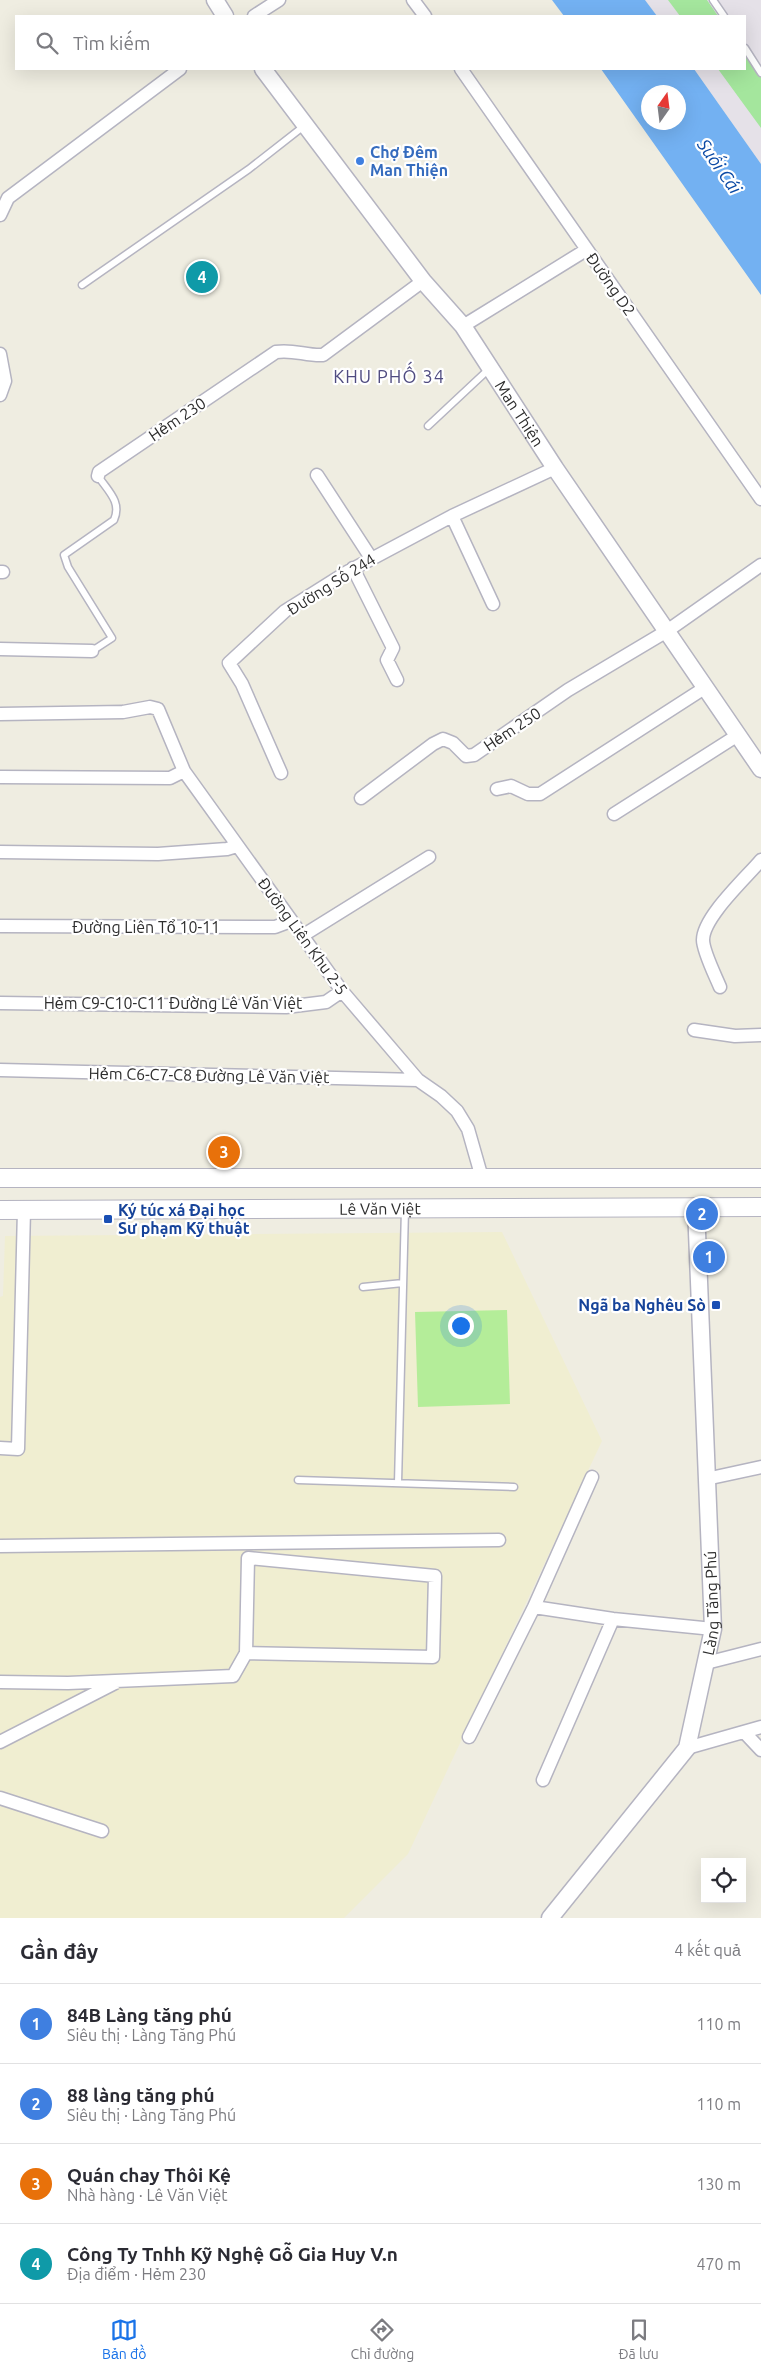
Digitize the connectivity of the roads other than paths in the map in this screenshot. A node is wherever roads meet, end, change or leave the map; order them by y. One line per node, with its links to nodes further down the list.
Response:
1 (215, 0): 5 (street)
2 (280, 0): 6 (street)
3 (413, 0): 7 (street)
4 (713, 0): 8 (lane)
5 (224, 15)
6 (256, 15)
7 (424, 15)
8 (723, 15)
9 (746, 50): 13 (lane)
10 (179, 70): 15 (street)
11 (264, 70): 14 (street, Man Thiện)
12 (462, 70): 16 (street, Đường D2)
13 (761, 72)
14 (305, 125): 17 (street, Man Thiện); 18 (lane)
15 (0, 215)
16 (586, 250): 19 (street); 27 (street, Đường D2)
17 (423, 281): 19 (street, Man Thiện); 26 (street, Hẻm 230)
18 (82, 285)
19 (463, 326): 21 (street, Man Thiện)
20 (0, 354): 22 (street)
21 (490, 368): 23 (lane); 24 (street, Man Thiện)
22 (0, 395)
23 (428, 426)
24 (555, 468): 28 (street, Đường Số 244); 33 (street, Man Thiện)
25 (317, 475): 29 (street)
26 (98, 476): 35 (lane, Hẻm 230)
27 (761, 499)
28 (452, 516): 29 (street, Đường Số 244); 32 (street)
29 (370, 558): 31 (street, Đường Số 244)
30 (761, 565): 33 (street)
31 (352, 568): 36 (street); 42 (street, Đường Số 244)
32 (493, 604)
33 (667, 631): 37 (street, Man Thiện); 45 (street, Hẻm 250)
34 (0, 648): 35 (street)
35 (92, 650)
36 (398, 680)
37 (706, 687): 39 (street, Man Thiện); 44 (street)
38 (0, 714): 41 (street, Đường Liên Khu 2-5)
39 (738, 735): 40 (street, Man Thiện); 46 (street)
40 (761, 768)
41 (184, 771): 43 (street); 47 (street, Đường Liên Khu 2-5)
42 (281, 773)
43 (0, 777)
44 (497, 789)
45 (362, 798)
46 (614, 814)
47 (237, 846): 48 (street); 51 (street, Đường Liên Khu 2-5)
48 (0, 852)
49 (429, 858): 53 (street)
50 (761, 860): 54 (street)
51 (291, 920): 52 (street, Đường Liên Tổ 10-11); 53 (street, Đường Liên Khu 2-5)
52 (0, 926)
53 (302, 936): 55 (street, Đường Liên Khu 2-5)
54 (720, 987)
55 (342, 990): 56 (street, Hẻm C9-C10-C11 Đường Lê Văn Việt); 60 (street, Đường Liên Khu 2-5)
56 (0, 1003)
57 (694, 1030): 58 (street)
58 (761, 1034)
59 (0, 1070): 60 (street, Hẻm C6-C7-C8 Đường Lê Văn Việt)
60 (418, 1080): 62 (street, Đường Liên Khu 2-5)
61 (0, 1178): 62 (main road, Lê Văn Việt)
62 (482, 1178): 63 (main road, Lê Văn Việt)
63 (695, 1178): 64 (main road, Lê Văn Việt); 65 (main road)
64 (761, 1178)
65 (696, 1207): 66 (main road, Lê Văn Việt); 67 (main road, Lê Văn Việt); 75 (street, Làng Tăng Phú)
66 (761, 1207)
67 (405, 1208): 69 (main road, Lê Văn Việt); 70 (lane)
68 (0, 1210): 69 (main road, Lê Văn Việt)
69 (24, 1210): 72 (street)
70 (403, 1283): 71 (lane); 77 (lane)
71 (363, 1287)
72 (0, 1448)
73 (761, 1467): 75 (street)
74 (592, 1477): 81 (street)
75 (706, 1479): 83 (street, Làng Tăng Phú)
76 (298, 1480): 77 (lane)
77 (398, 1483): 78 (lane)
78 (514, 1487)
79 (499, 1540): 80 (street)
80 (0, 1546)
81 (534, 1607): 82 (street); 91 (street)
82 (613, 1619): 83 (street); 95 (street)
83 (713, 1629): 86 (street, Làng Tăng Phú)
84 (761, 1649): 86 (street)
85 (246, 1653): 85 (street); 87 (street)
86 (706, 1663): 93 (street, Làng Tăng Phú)
87 (120, 1681): 88 (street); 92 (street)
88 (0, 1682)
89 (761, 1727): 90 (street)
90 (745, 1733): 93 (street); 94 (street)
91 (469, 1737)
92 (0, 1742)
93 (687, 1748): 98 (street, Làng Tăng Phú)
94 (761, 1750)
95 (543, 1780)
96 (0, 1798): 97 (street)
97 (102, 1831)
98 (550, 1918)

